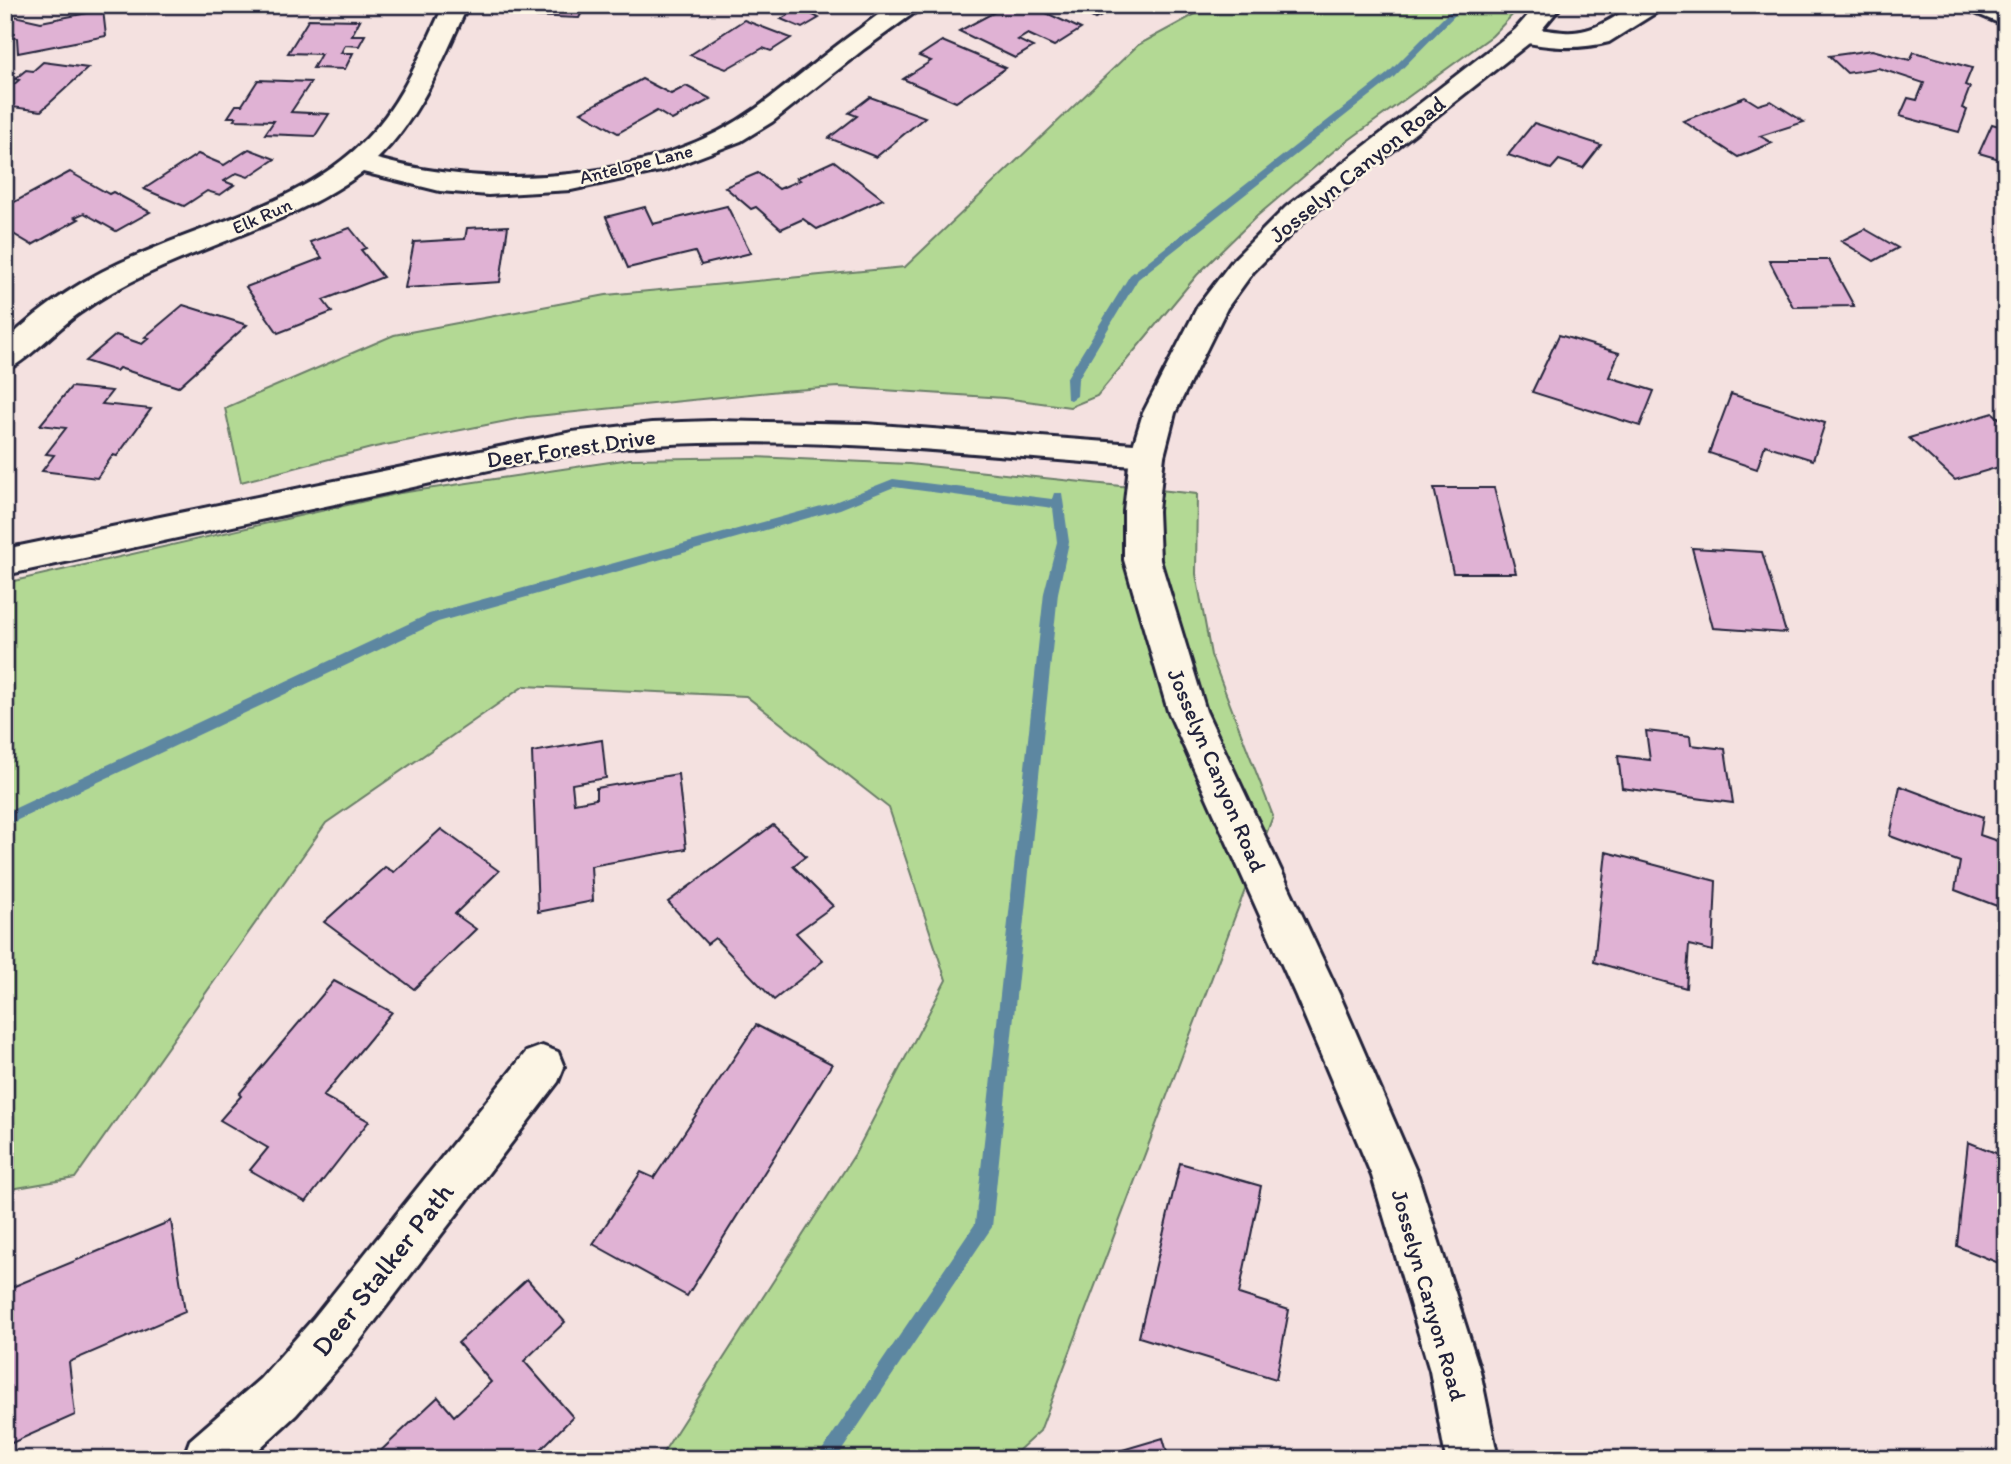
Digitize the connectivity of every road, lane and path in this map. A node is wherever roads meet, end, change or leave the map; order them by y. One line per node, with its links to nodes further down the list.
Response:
1 (456, 5): 8 (street, Elk Run)
2 (913, 5): 8 (street, Antelope Lane)
3 (1550, 5): 7 (street, Josselyn Canyon Road)
4 (1651, 5): 7 (street)
5 (1978, 5): 6 (street)
6 (2006, 19)
7 (1524, 34): 10 (street, Josselyn Canyon Road)
8 (359, 162): 9 (street, Elk Run)
9 (5, 360)
10 (1147, 456): 11 (street, Deer Forest Drive); 14 (street, Josselyn Canyon Road)
11 (5, 562)
12 (542, 1067): 13 (street, Deer Stalker Path)
13 (209, 1459)
14 (1472, 1459)

